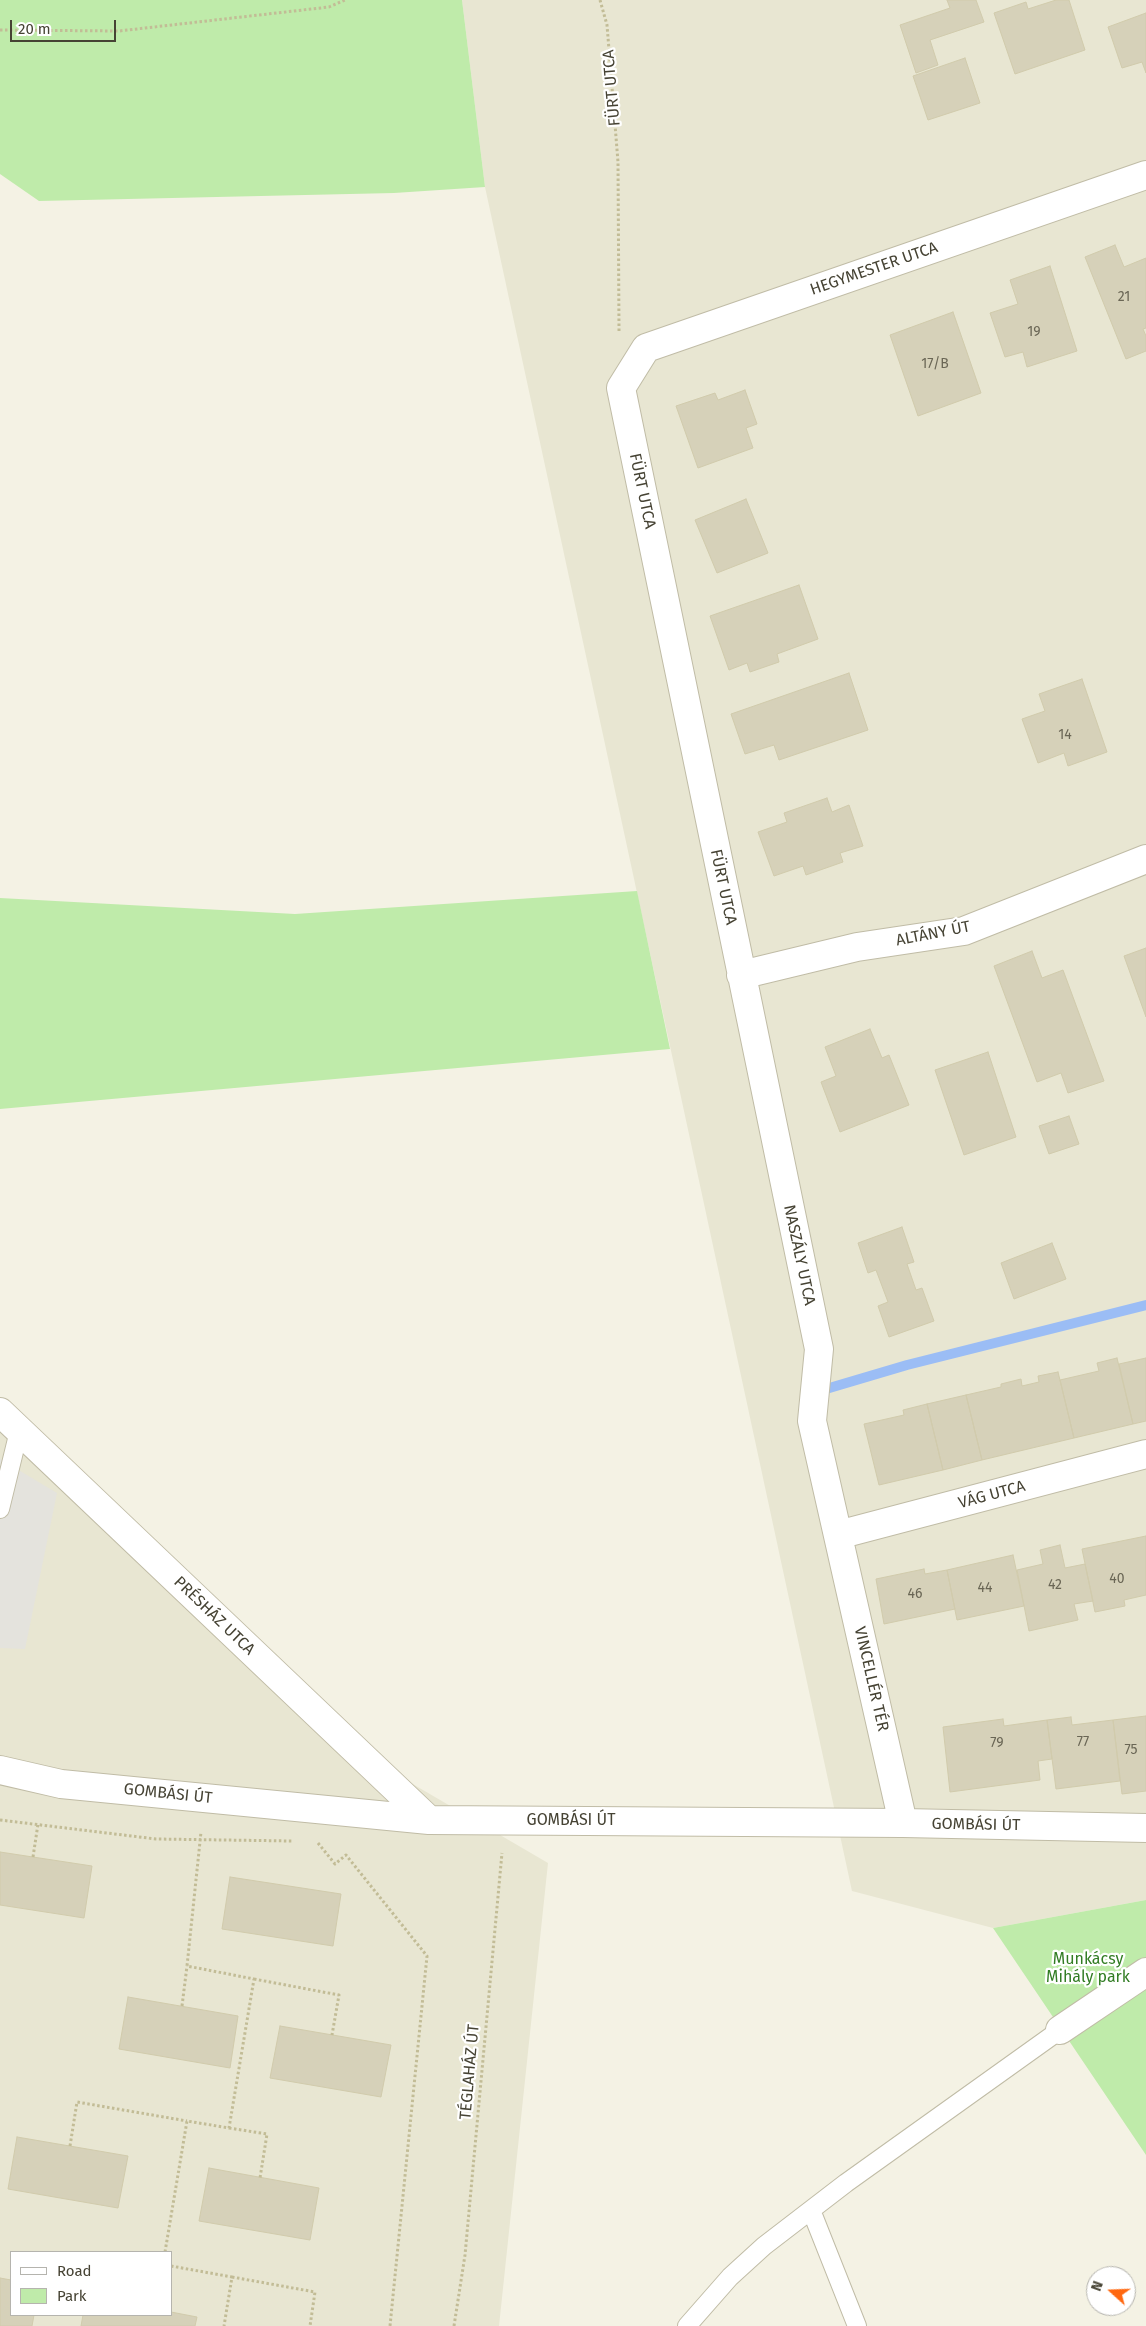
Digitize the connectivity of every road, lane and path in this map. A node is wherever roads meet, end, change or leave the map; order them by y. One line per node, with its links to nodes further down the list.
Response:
1 (344, 0): 3 (path)
2 (600, 0): 5 (path, FÜRT UTCA)
3 (0, 30)
4 (1146, 175): 5 (street, HEGYMESTER UTCA)
5 (621, 388): 7 (street, FÜRT UTCA)
6 (1146, 859): 7 (street, ALTÁNY ÚT)
7 (741, 975): 12 (street, NASZÁLY UTCA)
8 (0, 1412): 9 (street, PRÉSHÁZ UTCA)
9 (19, 1430): 11 (lane); 15 (street, PRÉSHÁZ UTCA)
10 (1146, 1454): 12 (street, VÁG UTCA)
11 (0, 1509)
12 (838, 1535): 17 (street, VINCELLÉR TÉR)
13 (0, 1770): 15 (street, GOMBÁSI ÚT)
14 (0, 1820): 18 (path)
15 (429, 1820): 16 (street, GOMBÁSI ÚT)
16 (505, 1820): 17 (street, GOMBÁSI ÚT); 42 (path, TÉGLAHÁZ ÚT)
17 (903, 1823): 19 (street, GOMBÁSI ÚT)
18 (38, 1824): 21 (path); 24 (path)
19 (1146, 1828)
20 (202, 1832): 21 (path)
21 (201, 1840): 22 (path); 25 (path)
22 (298, 1842)
23 (317, 1842): 41 (path)
24 (33, 1857)
25 (187, 1966): 27 (path); 28 (path)
26 (1145, 1975): 29 (street)
27 (254, 1979): 30 (path); 32 (path)
28 (182, 2006)
29 (1060, 2030): 35 (lane)
30 (332, 2035)
31 (187, 2121): 32 (path); 33 (path); 36 (path)
32 (229, 2128): 34 (path)
33 (70, 2146)
34 (260, 2178)
35 (812, 2210): 43 (lane); 44 (lane)
36 (165, 2251)
37 (172, 2266): 38 (path)
38 (232, 2277): 39 (path); 40 (path)
39 (224, 2326)
40 (310, 2326)
41 (390, 2326)
42 (454, 2326)
43 (687, 2326)
44 (857, 2326)

